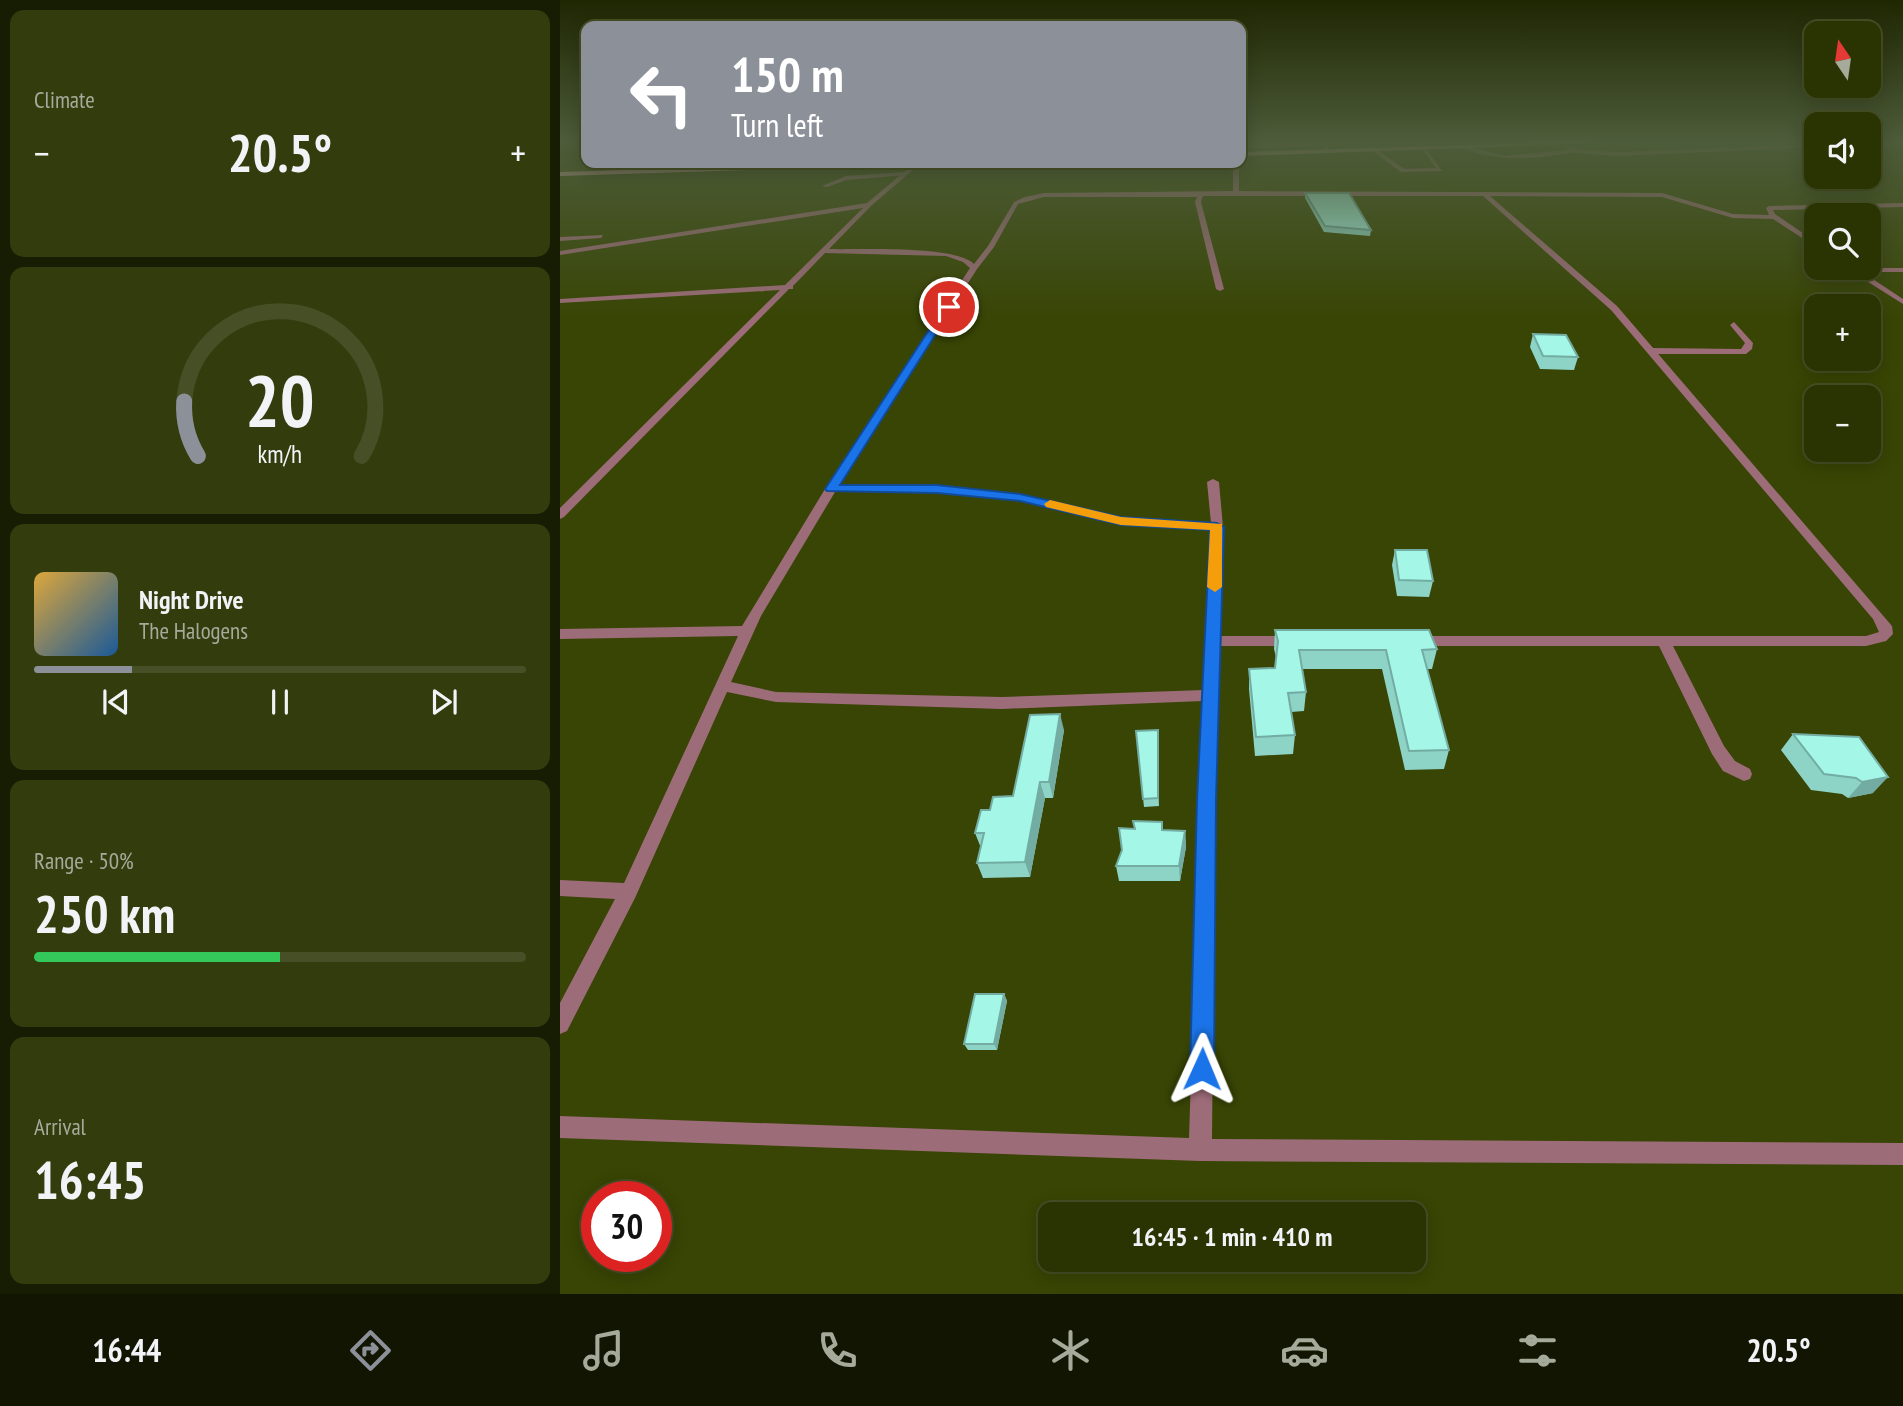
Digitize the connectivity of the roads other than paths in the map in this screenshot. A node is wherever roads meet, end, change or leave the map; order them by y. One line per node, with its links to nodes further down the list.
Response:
1 (874, 200): 6 (street)
2 (1022, 200): 12 (street)
3 (1200, 200): 23 (street)
4 (1491, 200): 27 (street)
5 (1680, 200): 8 (street)
6 (869, 205): 14 (street); 16 (street)
7 (1903, 205): 8 (street)
8 (1775, 217): 10 (street)
9 (601, 236): 11 (street)
10 (1804, 237)
11 (560, 239)
12 (992, 245): 13 (street); 18 (street)
13 (981, 248)
14 (825, 251): 17 (street); 22 (street)
15 (970, 251): 17 (street)
16 (560, 253)
17 (946, 254): 18 (street)
18 (974, 268): 29 (street)
19 (1881, 270): 20 (street)
20 (1903, 270)
21 (1868, 280): 25 (street)
22 (790, 287): 24 (street); 30 (street)
23 (1220, 289)
24 (562, 302)
25 (1903, 302)
26 (1734, 325): 27 (street)
27 (1652, 351): 37 (street)
28 (1213, 482): 31 (street)
29 (831, 489): 31 (street); 32 (street)
30 (560, 515)
31 (1217, 527): 34 (street)
32 (748, 631): 33 (street); 38 (street)
33 (560, 634)
34 (1213, 641): 35 (street); 39 (street)
35 (1308, 641)
36 (1404, 641): 37 (street)
37 (1664, 641): 40 (street)
38 (723, 686): 39 (street); 42 (street)
39 (1210, 695): 45 (street)
40 (1744, 774)
41 (560, 888): 42 (street)
42 (629, 892): 43 (street)
43 (560, 1024)
44 (560, 1127): 45 (street)
45 (1200, 1150): 46 (street)
46 (1903, 1154)

